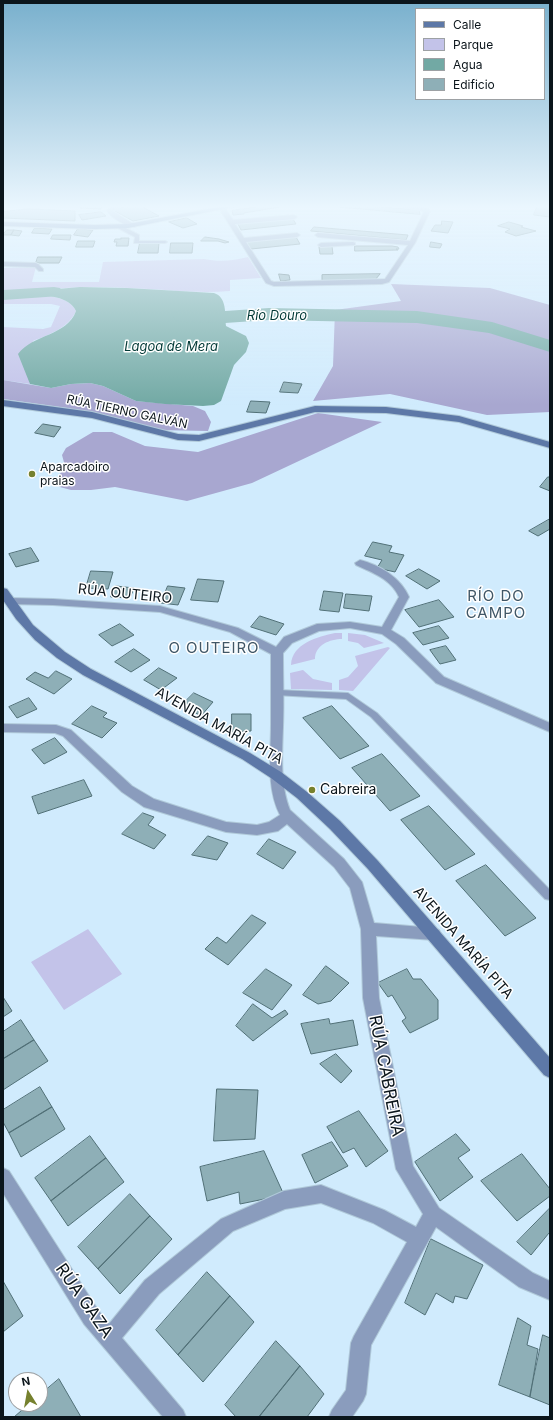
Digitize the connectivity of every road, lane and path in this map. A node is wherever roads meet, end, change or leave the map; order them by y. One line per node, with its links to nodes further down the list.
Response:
1 (262, 272): 2 (street)
2 (393, 272)
3 (3, 403): 4 (street, RÚA TIERNO GALVÁN)
4 (550, 445)
5 (360, 563): 7 (street)
6 (6, 596): 8 (street, RÚA OUTEIRO); 12 (street, AVENIDA MARÍA PITA)
7 (385, 631): 8 (street); 11 (street)
8 (277, 652): 9 (street, RÚA CABREIRA)
9 (278, 693): 12 (street, RÚA CABREIRA); 14 (lane)
10 (3, 728): 13 (street)
11 (550, 728)
12 (276, 775): 13 (street, RÚA CABREIRA); 16 (street, AVENIDA MARÍA PITA)
13 (288, 816): 15 (street, RÚA CABREIRA)
14 (549, 896)
15 (368, 929): 16 (street); 19 (street, RÚA CABREIRA)
16 (434, 934): 17 (street, AVENIDA MARÍA PITA)
17 (550, 1070)
18 (3, 1177): 22 (street, RÚA GAZA)
19 (433, 1214): 20 (street); 21 (street, RÚA CABREIRA)
20 (419, 1239): 22 (street); 24 (street)
21 (550, 1291)
22 (109, 1339): 23 (street, RÚA GAZA)
23 (176, 1417)
24 (339, 1417)

